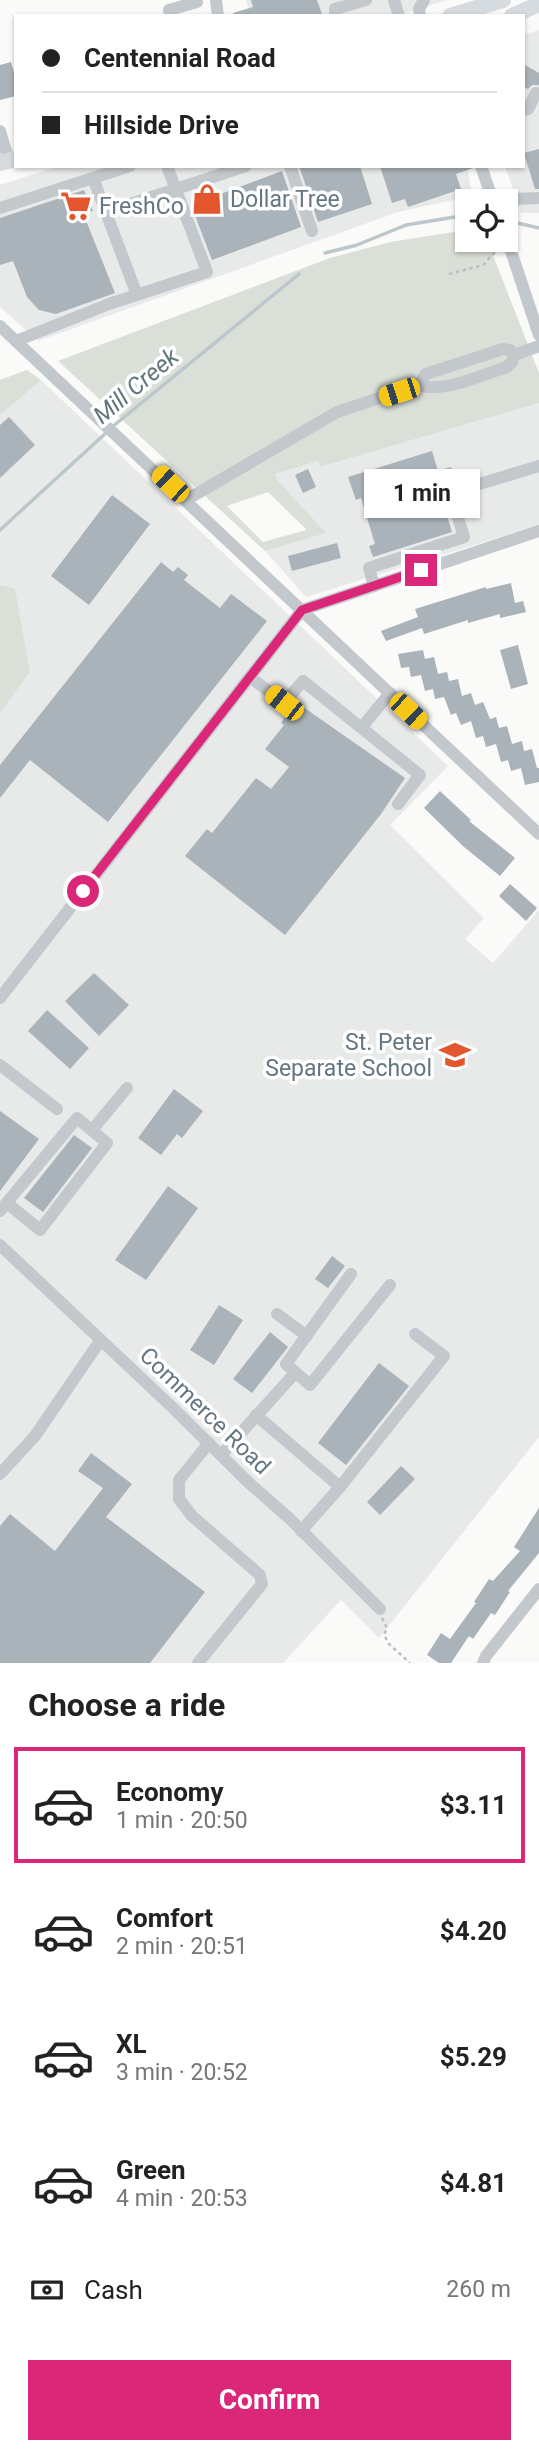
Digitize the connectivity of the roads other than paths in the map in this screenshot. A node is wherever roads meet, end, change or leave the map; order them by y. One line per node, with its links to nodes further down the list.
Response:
1 (366, 0): 7 (street)
2 (503, 0): 5 (main road)
3 (197, 2): 6 (street)
4 (539, 4): 9 (main road)
5 (476, 8): 8 (main road)
6 (170, 14)
7 (335, 14)
8 (456, 14)
9 (516, 14)
10 (536, 93): 11 (street)
11 (525, 110)
12 (0, 131): 13 (street)
13 (8, 161)
14 (125, 168): 19 (street)
15 (168, 168): 20 (street)
16 (240, 168): 20 (street)
17 (291, 168): 26 (street)
18 (482, 168): 21 (street)
19 (93, 178): 24 (street); 25 (street)
20 (176, 189): 25 (street); 28 (street)
21 (489, 189)
22 (539, 198): 23 (street)
23 (518, 199)
24 (0, 208)
25 (106, 212): 28 (street)
26 (312, 231)
27 (511, 252): 30 (street)
28 (137, 295): 31 (street)
29 (0, 326): 31 (street)
30 (539, 335)
31 (16, 341): 36 (street)
32 (539, 346): 33 (street)
33 (514, 355): 34 (street); 34 (street)
34 (419, 385): 36 (street)
35 (539, 466): 38 (street)
36 (186, 500): 39 (street)
37 (539, 531): 38 (street)
38 (374, 586): 39 (street)
39 (302, 610): 40 (street); 41 (street)
40 (250, 677): 42 (street); 45 (street)
41 (390, 693): 42 (street); 44 (street)
42 (362, 727): 43 (street)
43 (398, 804)
44 (539, 834)
45 (0, 998)
46 (0, 1066): 48 (street)
47 (127, 1088): 49 (street)
48 (57, 1108)
49 (92, 1130): 50 (street); 50 (street)
50 (4, 1207)
51 (0, 1245): 57 (street, Commerce Road)
52 (351, 1274): 56 (street)
53 (390, 1285): 58 (street)
54 (277, 1314): 56 (street)
55 (415, 1334): 63 (street)
56 (307, 1336): 58 (street)
57 (100, 1341): 60 (street, Commerce Road); 62 (street)
58 (295, 1373): 59 (street)
59 (256, 1415): 61 (street); 63 (street)
60 (209, 1443): 61 (street, Commerce Road); 67 (street)
61 (221, 1455): 64 (street, Commerce Road)
62 (0, 1474)
63 (340, 1486): 64 (street)
64 (301, 1531): 66 (street, Commerce Road)
65 (539, 1589): 68 (street)
66 (380, 1609)
67 (198, 1663)
68 (484, 1663)

